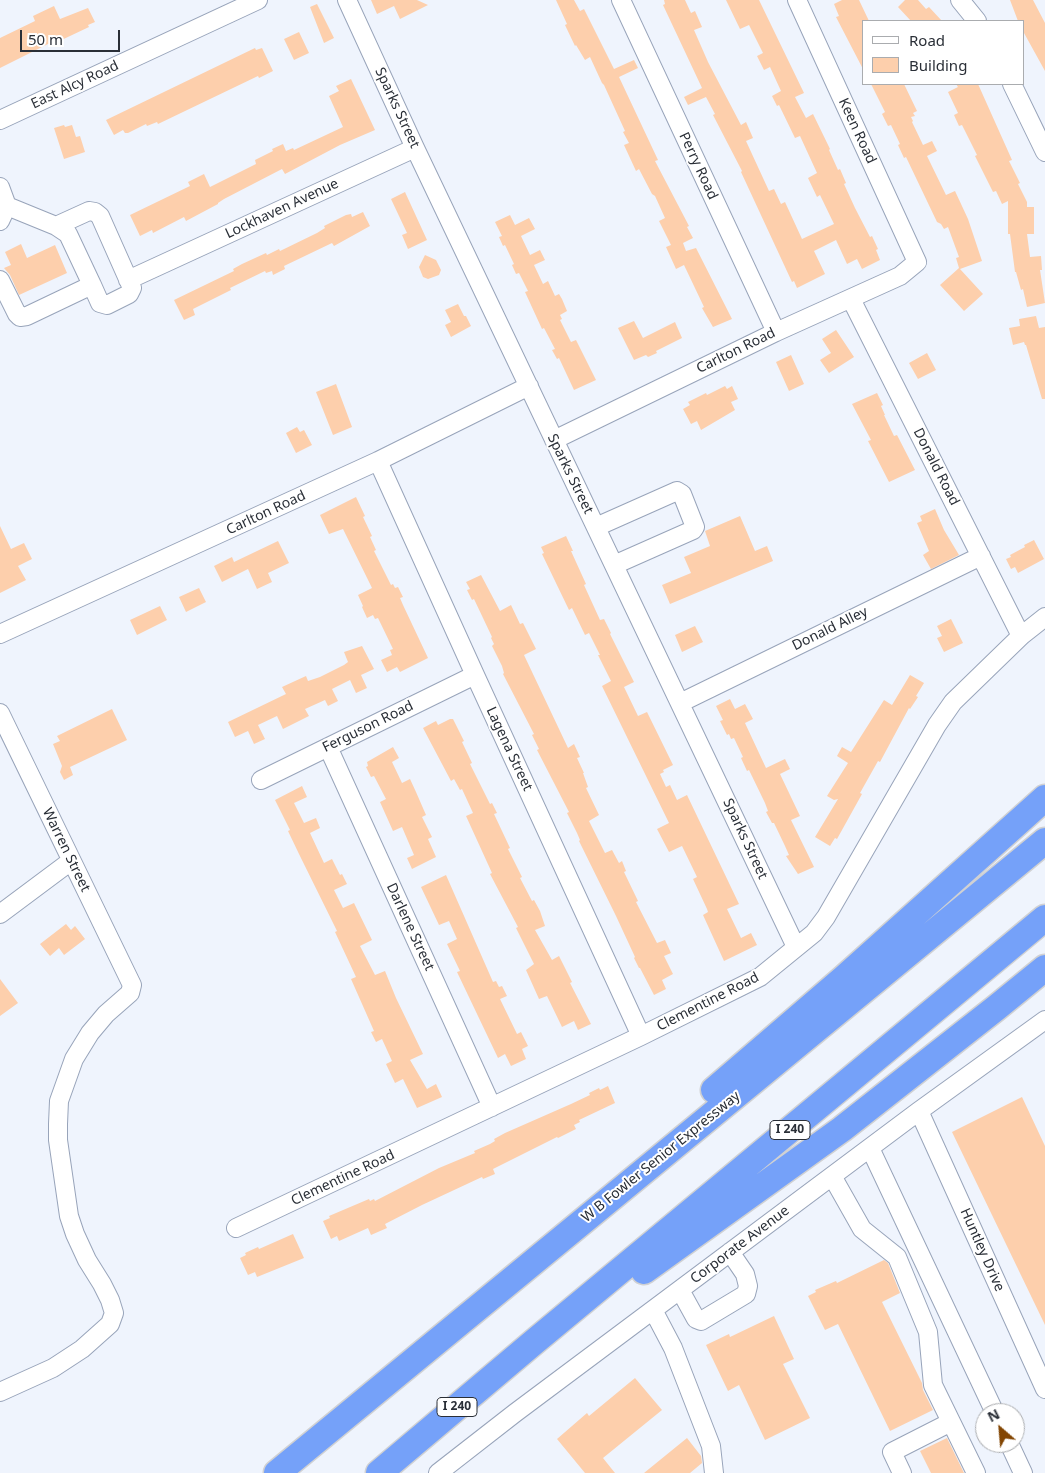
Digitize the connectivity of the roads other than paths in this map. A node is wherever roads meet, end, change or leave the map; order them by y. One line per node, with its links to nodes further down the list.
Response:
1 (258, 0): 8 (street, East Alcy Road)
2 (348, 0): 9 (street, Sparks Street)
3 (620, 0): 19 (street, Perry Road)
4 (797, 0): 14 (street, Keen Road)
5 (960, 0): 6 (street)
6 (976, 20)
7 (1012, 85): 10 (street)
8 (0, 120)
9 (416, 148): 16 (street, Lockhaven Avenue); 20 (street, Sparks Street)
10 (1045, 152)
11 (0, 187): 12 (street)
12 (4, 214): 13 (street)
13 (56, 226): 16 (street); 17 (street)
14 (917, 262): 18 (street, Carlton Road)
15 (0, 280): 17 (street)
16 (128, 280): 17 (street)
17 (92, 286)
18 (851, 299): 19 (street, Carlton Road); 24 (street, Donald Road)
19 (776, 332): 21 (street, Carlton Road)
20 (529, 386): 21 (street, Sparks Street); 22 (street, Carlton Road)
21 (554, 440): 23 (street, Sparks Street)
22 (378, 461): 27 (street, Carlton Road); 29 (street, Lagena Street)
23 (596, 527): 25 (street, Sparks Street); 25 (street)
24 (981, 556): 28 (street, Donald Road); 30 (street, Donald Alley)
25 (614, 565): 30 (street, Sparks Street)
26 (1045, 616): 28 (street, Clementine Road)
27 (0, 634)
28 (1021, 636): 39 (street, Clementine Road)
29 (475, 675): 32 (street, Ferguson Road); 42 (street, Lagena Street)
30 (680, 703): 39 (street, Sparks Street)
31 (0, 713): 36 (street, Warren Street)
32 (328, 747): 33 (street, Ferguson Road); 43 (street, Darlene Street)
33 (261, 780)
34 (1045, 798): 47 (highway)
35 (1045, 841): 47 (highway, W B Fowler Senior Expressway)
36 (71, 861): 37 (street); 54 (street, Warren Street)
37 (0, 914)
38 (1045, 918): 52 (highway, I 240)
39 (796, 947): 42 (street, Clementine Road)
40 (1045, 968): 52 (highway)
41 (1045, 1022): 44 (street, Corporate Avenue)
42 (641, 1036): 43 (street, Clementine Road)
43 (492, 1107): 48 (street, Clementine Road)
44 (919, 1111): 45 (street, Corporate Avenue); 53 (street, Huntley Drive)
45 (870, 1148): 46 (street, Corporate Avenue); 55 (street)
46 (832, 1176): 49 (street, Corporate Avenue); 56 (street)
47 (629, 1183): 59 (highway, W B Fowler Senior Expressway)
48 (236, 1228)
49 (730, 1252): 50 (street, Corporate Avenue); 50 (street)
50 (680, 1290): 51 (street, Corporate Avenue)
51 (653, 1310): 58 (street, Corporate Avenue); 61 (street)
52 (534, 1342): 60 (highway, I 240)
53 (1045, 1389)
54 (0, 1392)
55 (990, 1403)
56 (951, 1422): 62 (street); 63 (street)
57 (1014, 1453): 64 (street)
58 (449, 1470)
59 (277, 1473)
60 (379, 1473)
61 (714, 1473)
62 (902, 1473)
63 (976, 1473)
64 (1023, 1473)

